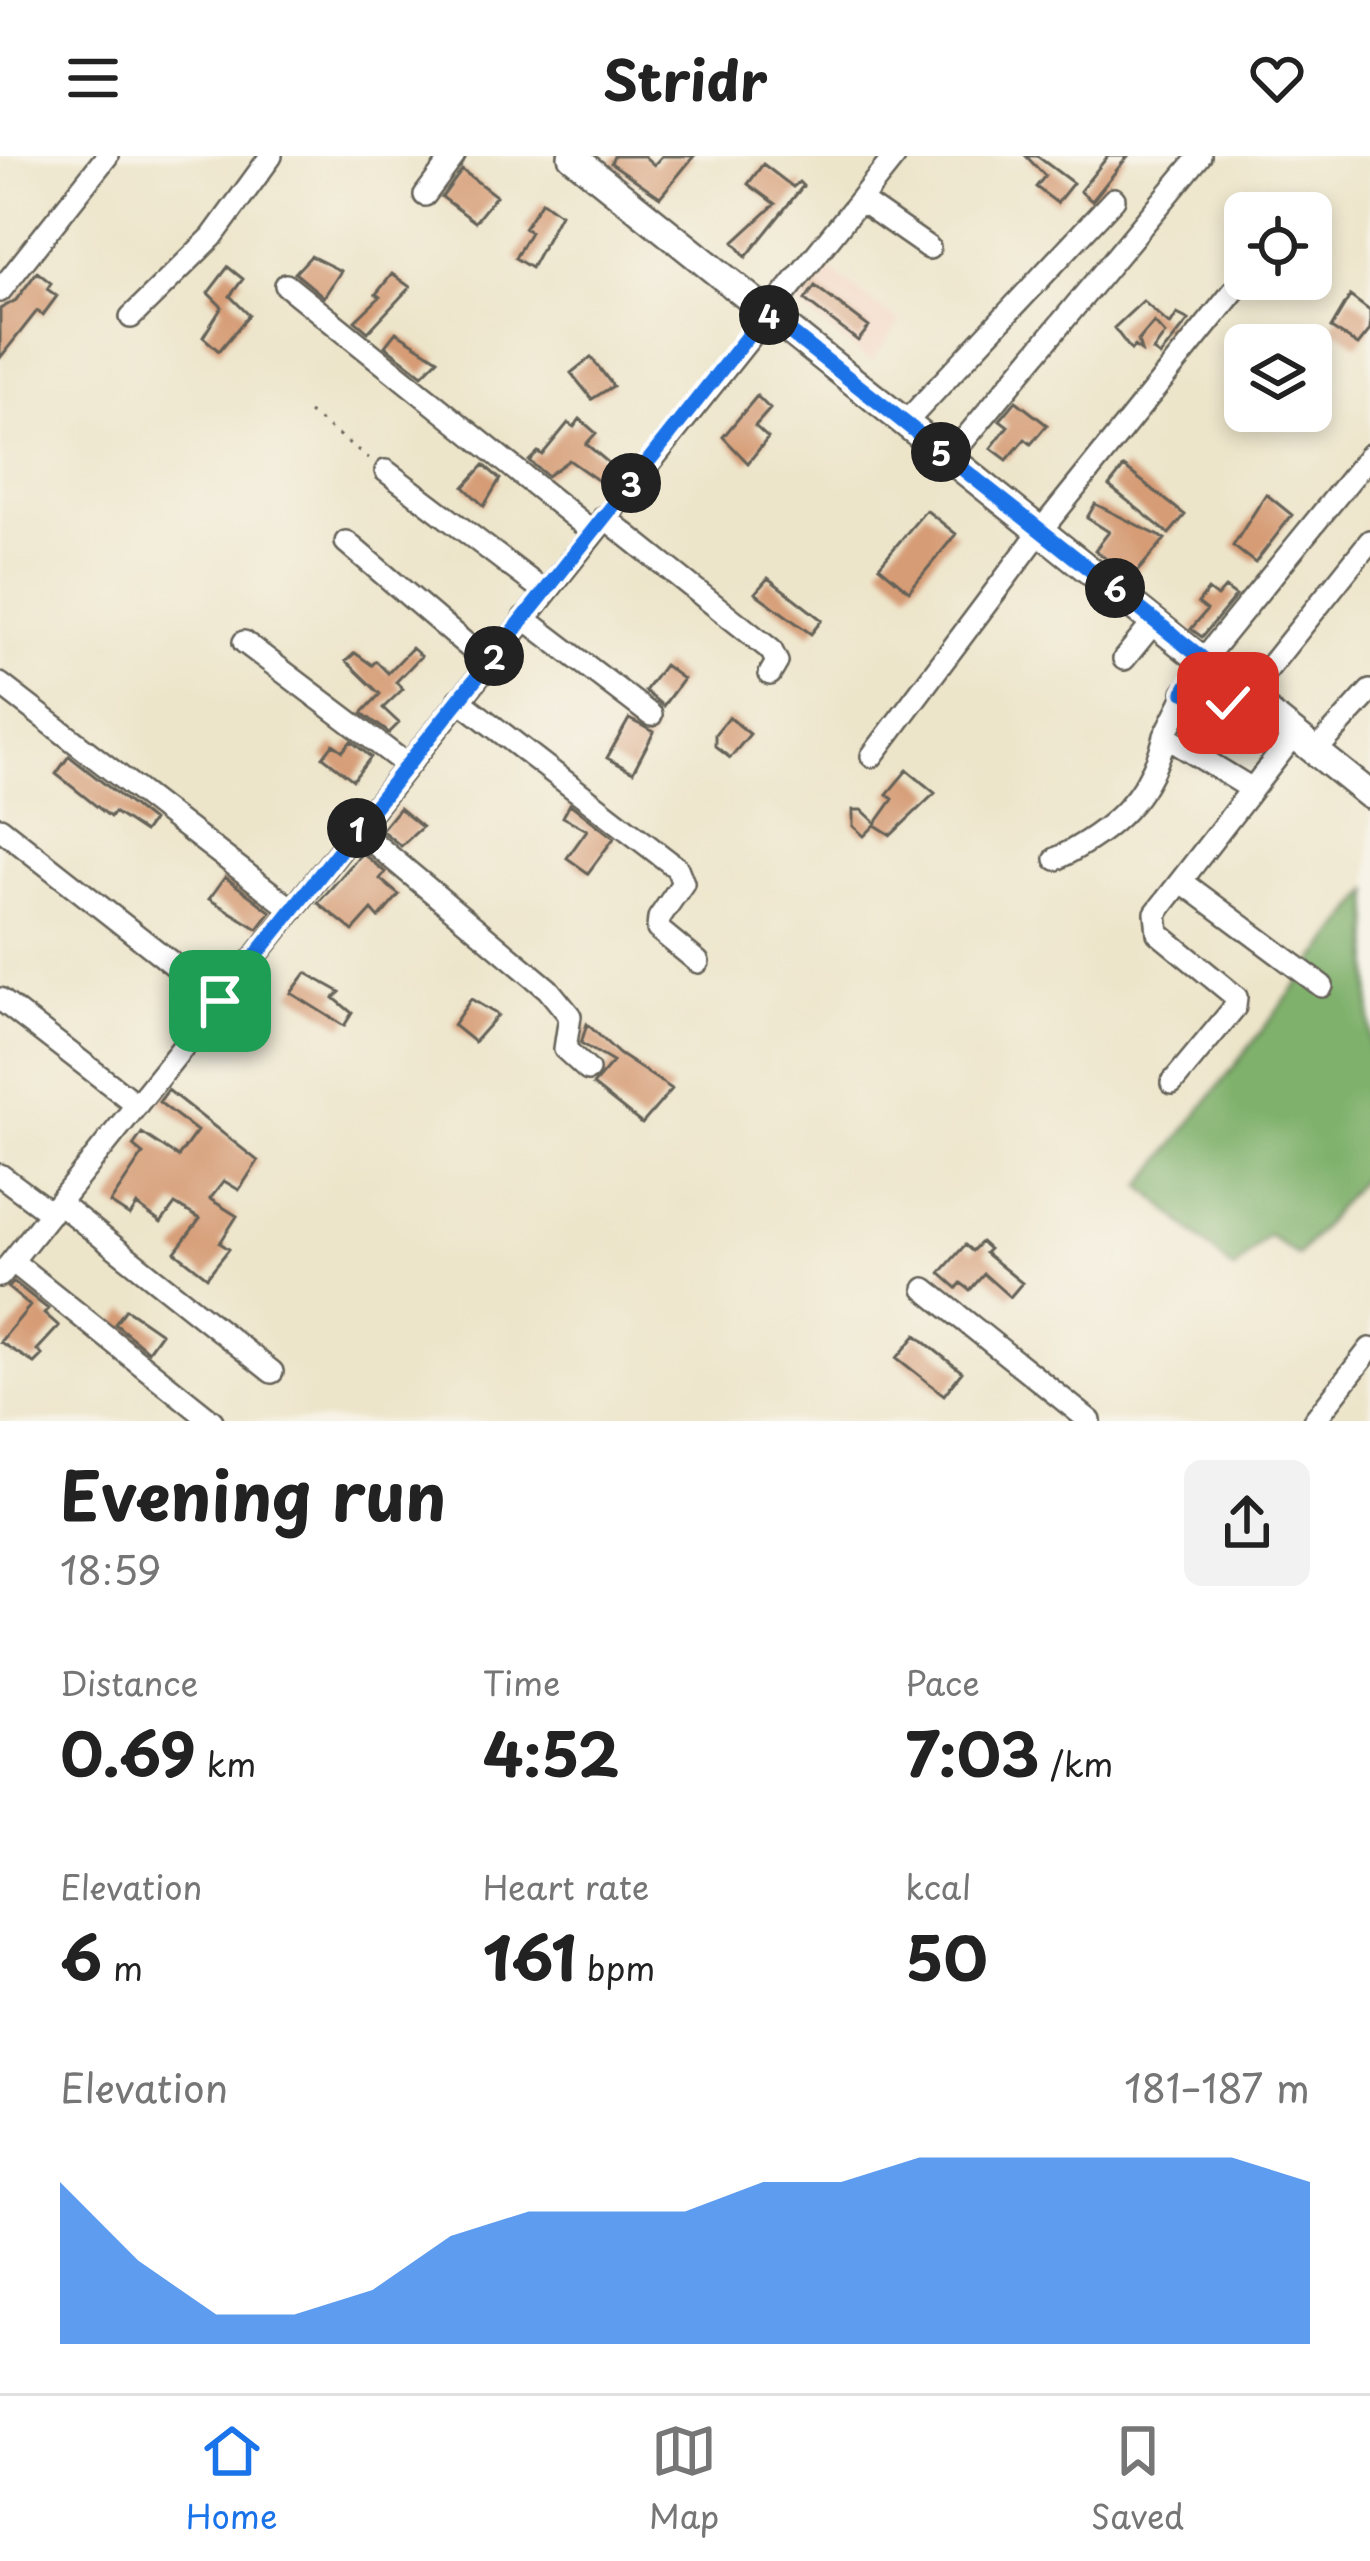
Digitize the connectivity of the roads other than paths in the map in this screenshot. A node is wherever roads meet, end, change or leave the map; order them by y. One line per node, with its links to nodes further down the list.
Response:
1 (107, 156): 12 (street)
2 (271, 156): 15 (street)
3 (454, 156): 7 (street)
4 (572, 156): 14 (main road)
5 (895, 156): 9 (street)
6 (1199, 156): 18 (street)
7 (425, 194)
8 (1114, 199): 16 (street)
9 (860, 200): 10 (street); 14 (street)
10 (929, 248)
11 (286, 285): 20 (street)
12 (0, 291)
13 (1226, 300): 21 (street)
14 (766, 313): 16 (main road); 20 (street)
15 (131, 317)
16 (905, 423): 18 (main road)
17 (1370, 455): 29 (street)
18 (949, 458): 21 (main road)
19 (386, 471): 24 (street)
20 (598, 524): 24 (street); 31 (street)
21 (1042, 529): 26 (main road); 40 (street)
22 (1370, 541): 35 (street)
23 (346, 542): 30 (street)
24 (544, 592): 25 (street)
25 (524, 618): 30 (street); 37 (street)
26 (1155, 621): 28 (street); 29 (main road)
27 (244, 642): 41 (street)
28 (1124, 659)
29 (1203, 659): 33 (street); 35 (main road)
30 (488, 663): 36 (street)
31 (770, 674)
32 (0, 684): 48 (street)
33 (1184, 692): 35 (street); 38 (street)
34 (1370, 692): 39 (street)
35 (1247, 694): 39 (main road)
36 (459, 700): 41 (street); 49 (street)
37 (651, 716)
38 (1165, 736): 43 (street); 46 (street)
39 (1306, 742): 42 (main road); 43 (street)
40 (872, 756)
41 (407, 765): 45 (street)
42 (1366, 783)
43 (1252, 789): 47 (street)
44 (0, 829): 52 (street)
45 (357, 829): 48 (street); 53 (street)
46 (1057, 859)
47 (1181, 881): 50 (street); 54 (street)
48 (293, 910): 52 (street)
49 (698, 962)
50 (1322, 986)
51 (0, 1000): 55 (street)
52 (220, 1001): 55 (street)
53 (588, 1070)
54 (1172, 1083)
55 (137, 1105): 57 (street)
56 (0, 1174): 57 (street)
57 (55, 1208): 58 (street); 61 (street)
58 (6, 1269): 62 (street)
59 (925, 1288): 63 (street)
60 (1370, 1349): 64 (street)
61 (272, 1372)
62 (212, 1421)
63 (1090, 1421)
64 (1314, 1421)

